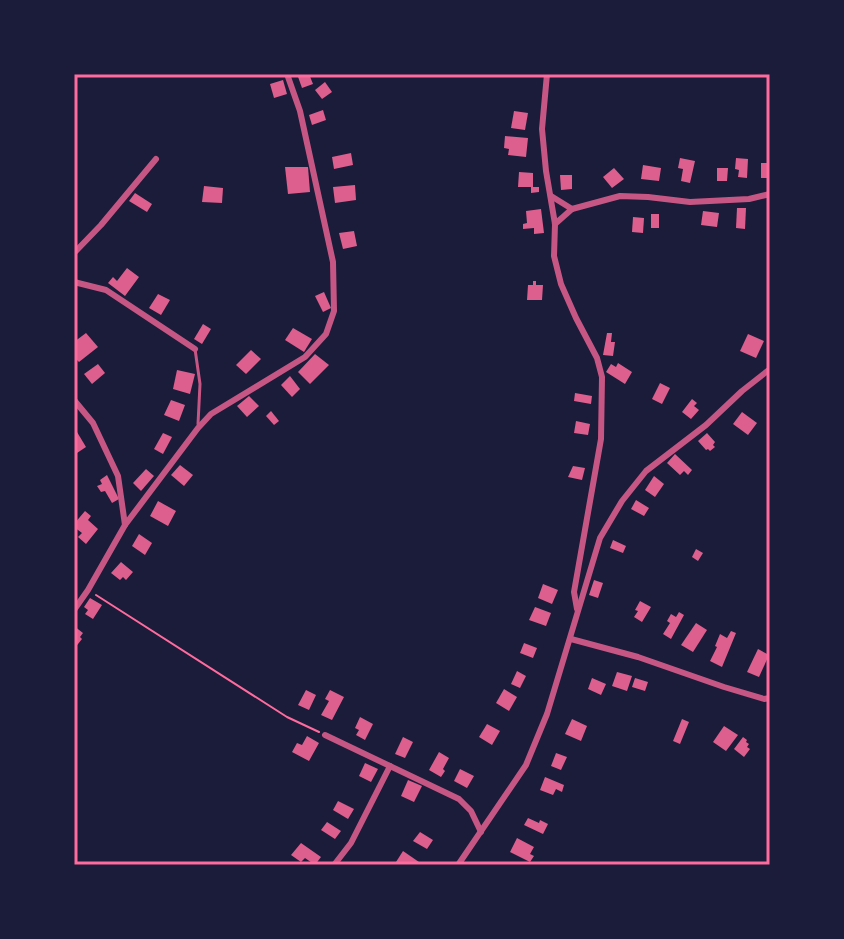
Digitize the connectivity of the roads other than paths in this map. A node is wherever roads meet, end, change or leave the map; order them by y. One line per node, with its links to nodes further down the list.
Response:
1 (287, 74): 13 (street)
2 (547, 74): 5 (street)
3 (156, 159): 8 (street)
4 (770, 194): 6 (street)
5 (551, 196): 6 (street); 7 (street)
6 (572, 209): 7 (street)
7 (555, 224): 16 (street)
8 (74, 253)
9 (74, 282): 10 (street)
10 (195, 349): 13 (lane)
11 (770, 369): 16 (street)
12 (74, 400): 14 (street)
13 (198, 428): 14 (street)
14 (125, 525): 15 (street)
15 (74, 610)
16 (578, 613): 17 (street)
17 (571, 639): 18 (street); 21 (street)
18 (770, 698)
19 (325, 735): 20 (street)
20 (390, 766): 21 (street); 22 (street)
21 (481, 832): 23 (street)
22 (334, 865)
23 (458, 865)

